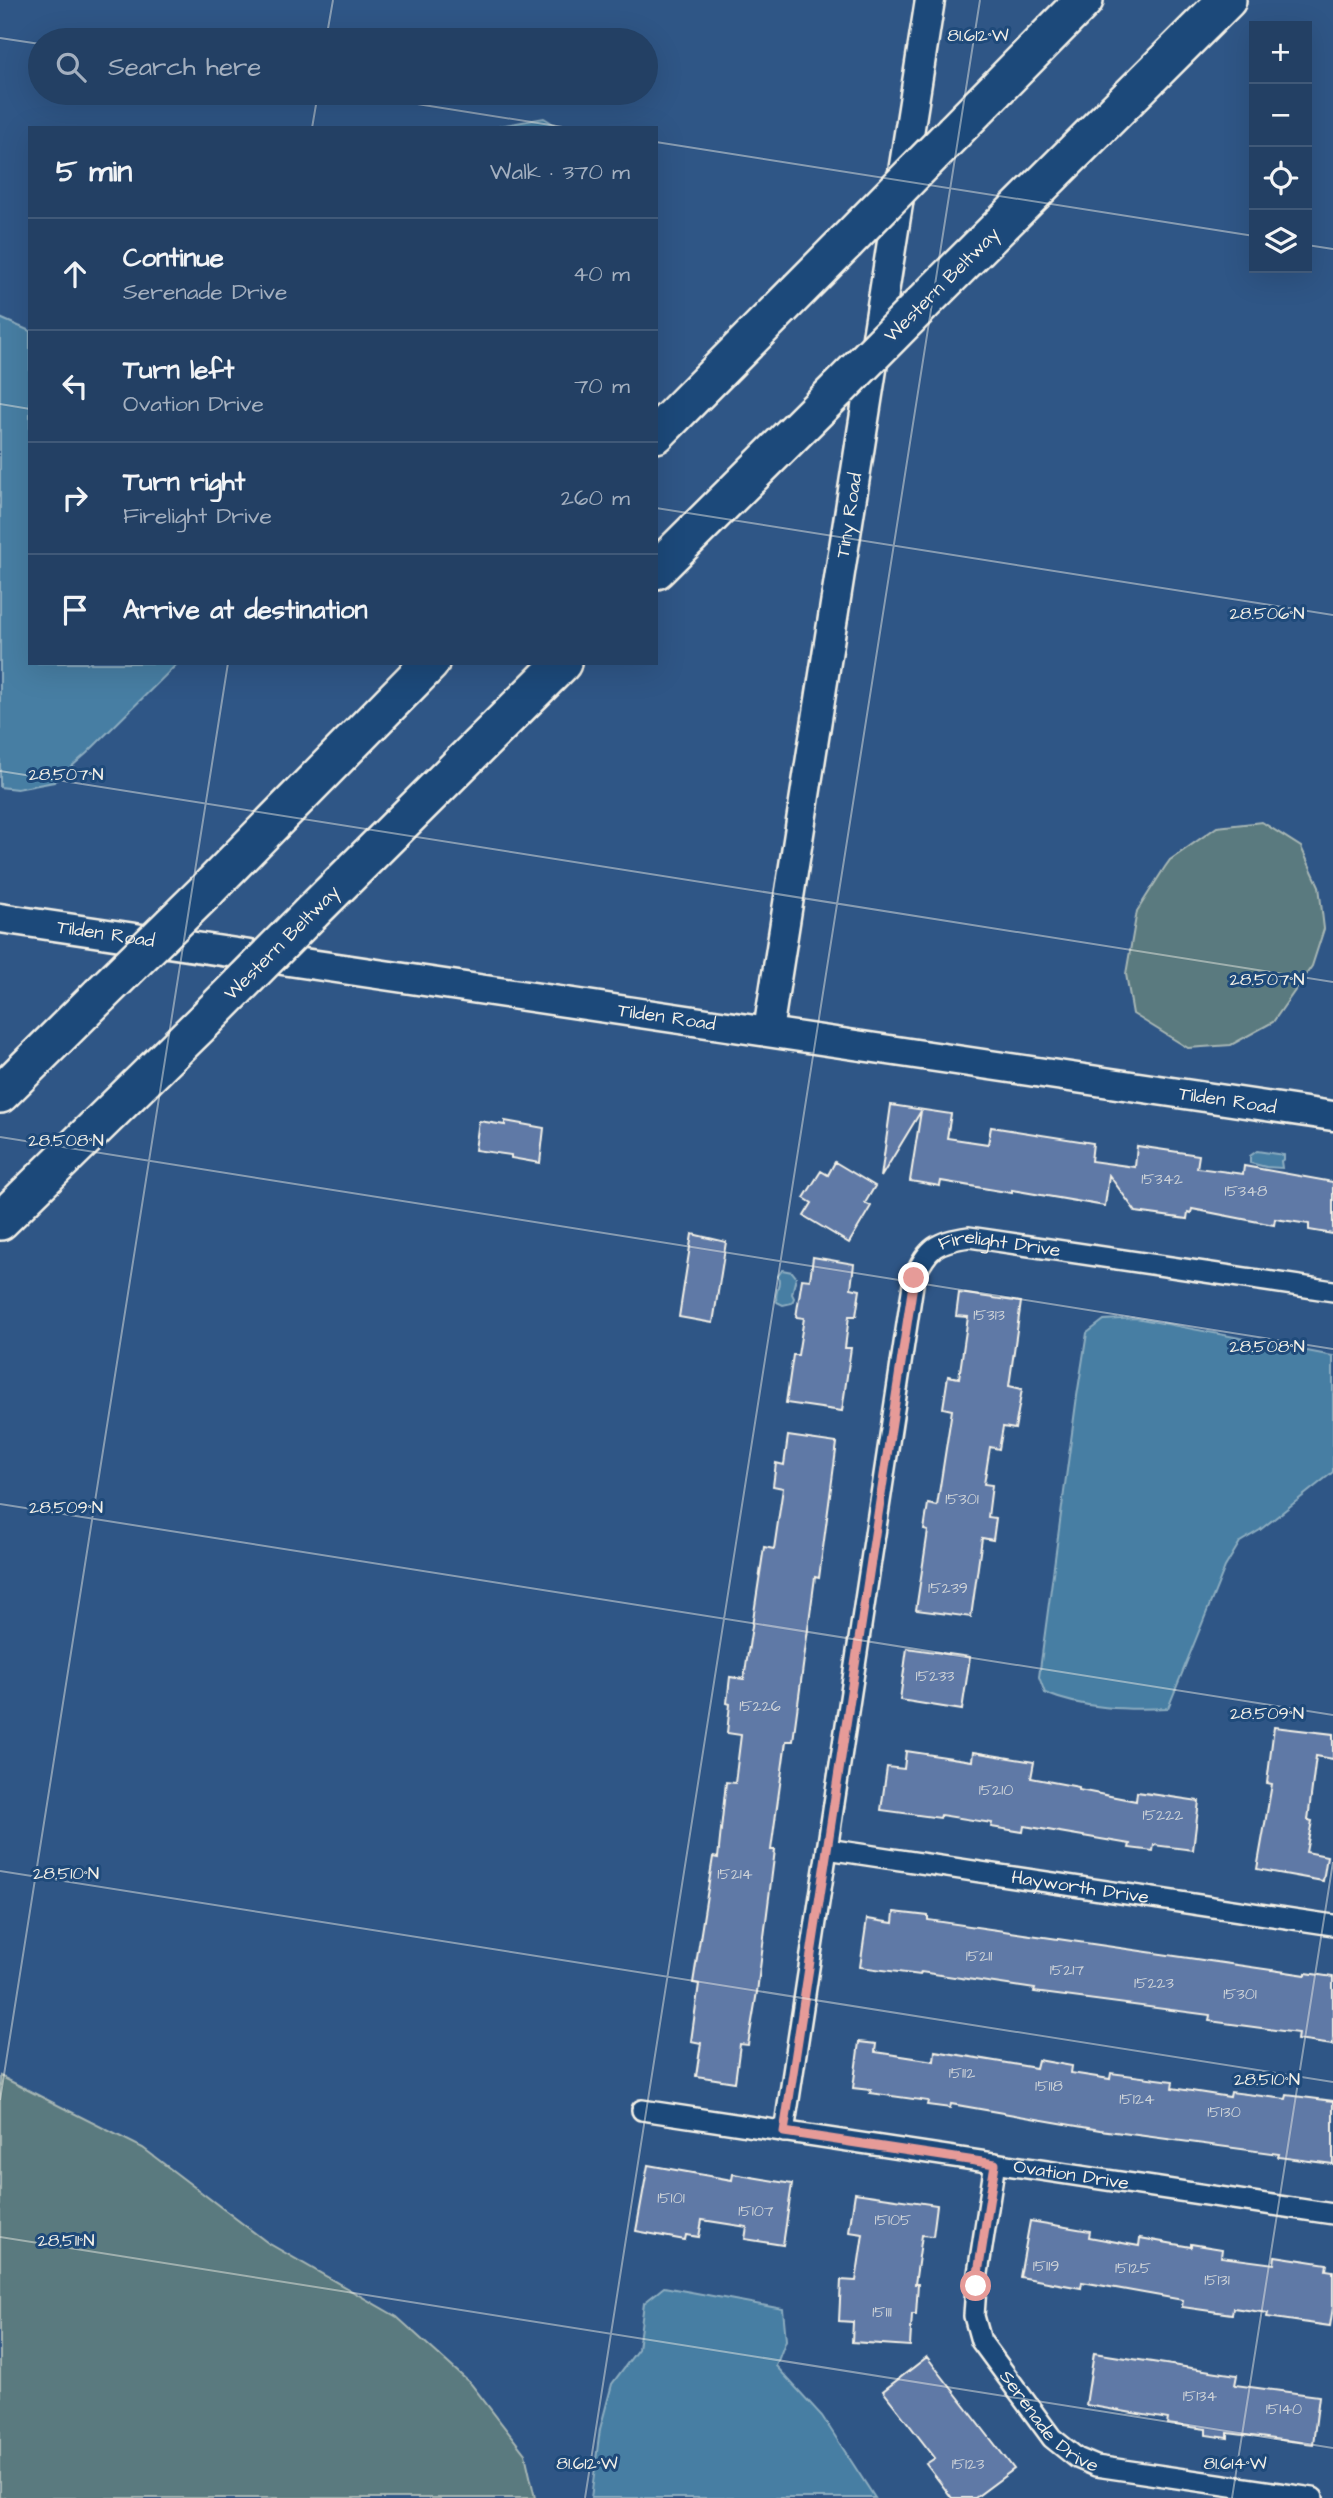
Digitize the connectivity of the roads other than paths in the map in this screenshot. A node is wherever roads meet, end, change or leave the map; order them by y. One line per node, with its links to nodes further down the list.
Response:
1 (930, 0): 9 (street, Tiny Road)
2 (1084, 0): 4 (highway, bridge)
3 (1227, 0): 5 (highway, Western Beltway, bridge)
4 (658, 432)
5 (658, 568)
6 (428, 665): 10 (highway, bridge)
7 (560, 665): 12 (highway, Western Beltway, bridge)
8 (0, 918): 9 (street, Tilden Road)
9 (768, 1031): 11 (street, Tilden Road)
10 (0, 1094)
11 (1333, 1116)
12 (0, 1221)
13 (1333, 1291): 14 (street, Firelight Drive)
14 (827, 1849): 15 (street, Hayworth Drive); 17 (street, Firelight Drive)
15 (1333, 1926)
16 (642, 2110): 17 (street, Ovation Drive)
17 (784, 2132): 18 (street, Ovation Drive)
18 (995, 2164): 19 (street, Ovation Drive); 20 (street, Serenade Drive)
19 (1333, 2214)
20 (1312, 2498)

